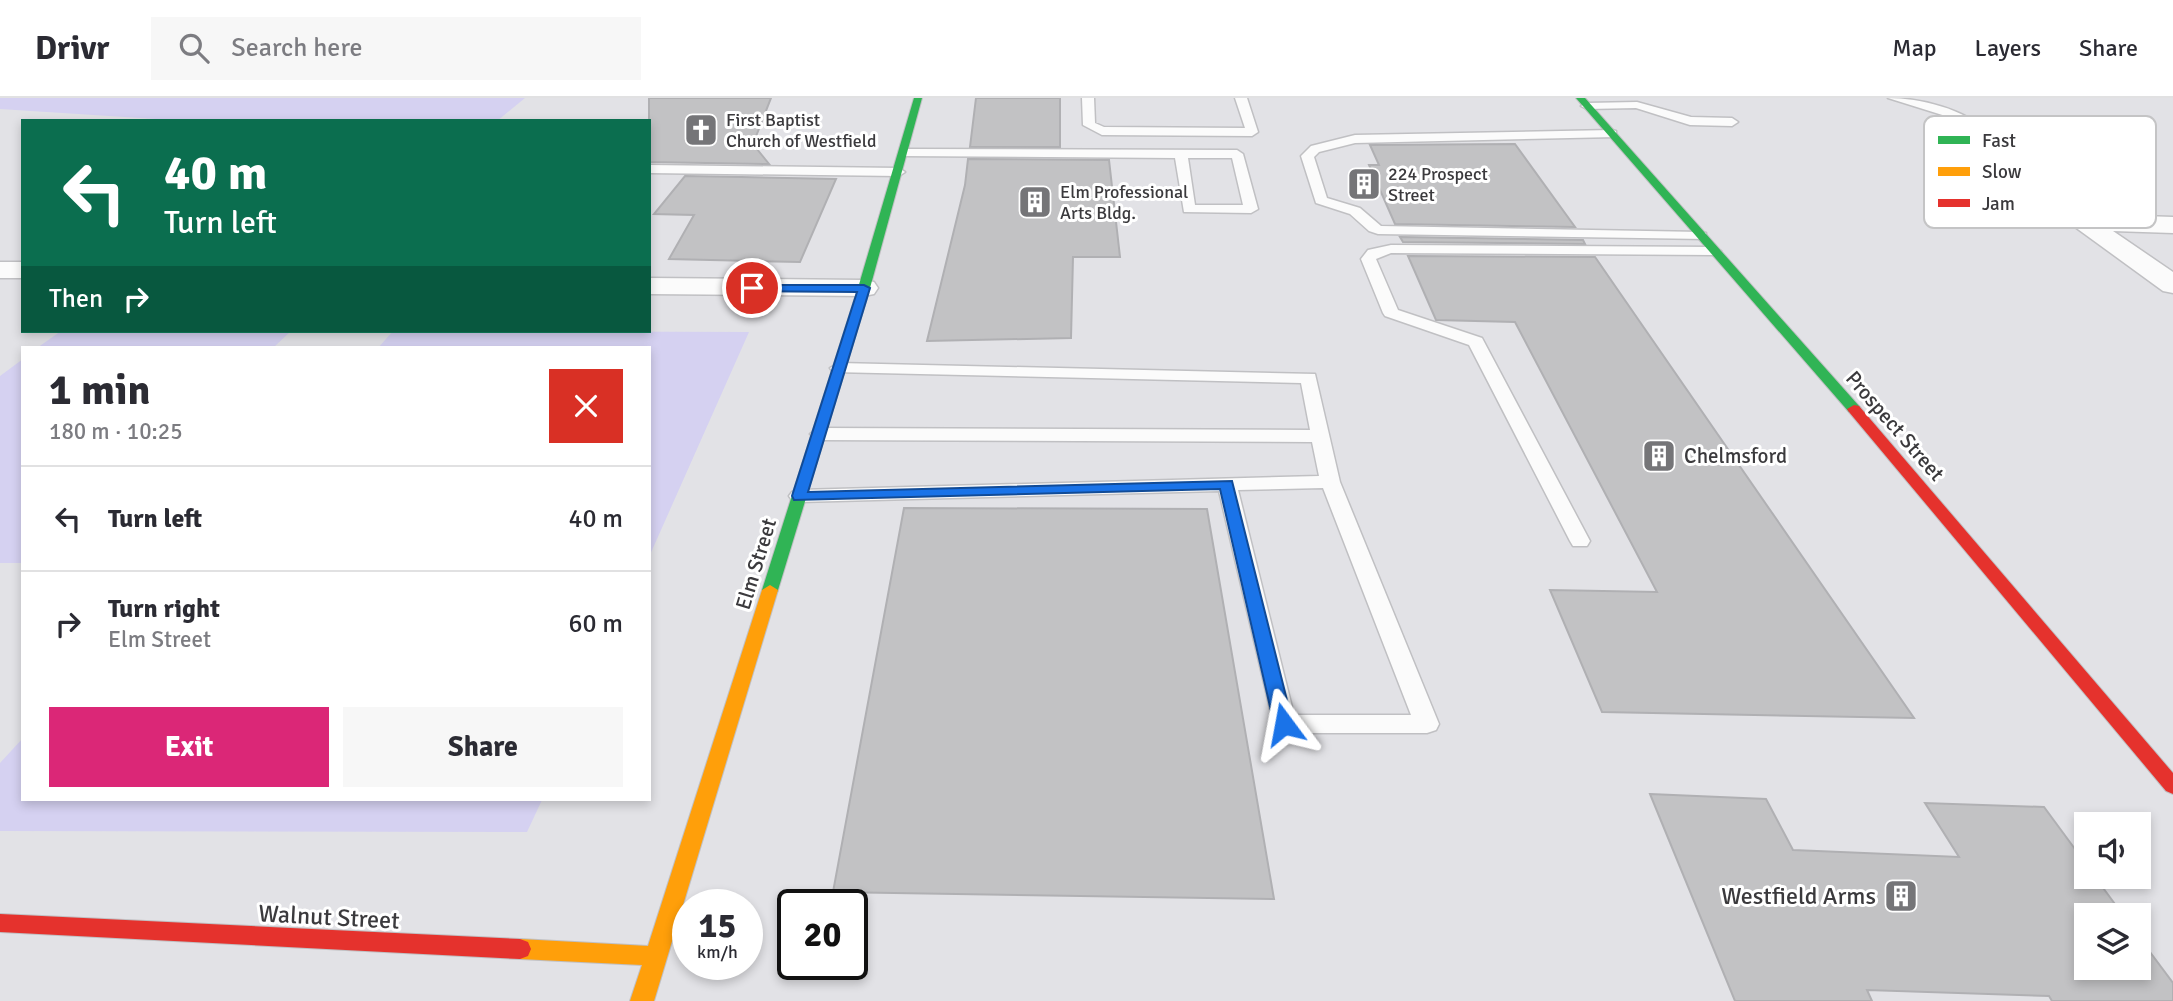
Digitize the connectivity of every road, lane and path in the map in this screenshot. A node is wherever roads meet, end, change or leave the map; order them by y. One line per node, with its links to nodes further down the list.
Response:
1 (918, 98): 10 (street, Elm Street)
2 (1088, 98): 8 (lane)
3 (1241, 98): 8 (lane)
4 (1894, 98): 6 (lane)
5 (1583, 102): 7 (lane); 9 (street, Prospect Street)
6 (1956, 116)
7 (1732, 122)
8 (1126, 133): 10 (lane)
9 (1612, 134): 15 (street, Prospect Street); 15 (lane)
10 (905, 149): 11 (lane); 13 (street, Elm Street)
11 (1181, 153): 11 (lane)
12 (651, 169): 13 (lane)
13 (899, 172): 21 (street, Elm Street)
14 (2092, 228): 19 (street)
15 (1701, 236): 16 (street, Prospect Street)
16 (1714, 251): 28 (lane); 29 (street, Prospect Street)
17 (0, 270): 18 (street)
18 (21, 270)
19 (2173, 285)
20 (651, 286): 21 (street)
21 (864, 288): 22 (street, Elm Street)
22 (839, 368): 23 (street, Elm Street); 24 (lane)
23 (819, 433): 24 (lane); 27 (street, Elm Street)
24 (1321, 436): 25 (lane)
25 (1330, 482): 26 (lane); 26 (lane)
26 (1227, 485): 27 (lane)
27 (799, 496): 31 (street, Elm Street)
28 (1580, 541)
29 (2173, 786)
30 (0, 923): 31 (street, Walnut Street)
31 (656, 956): 32 (street, Elm Street)
32 (642, 1001)

